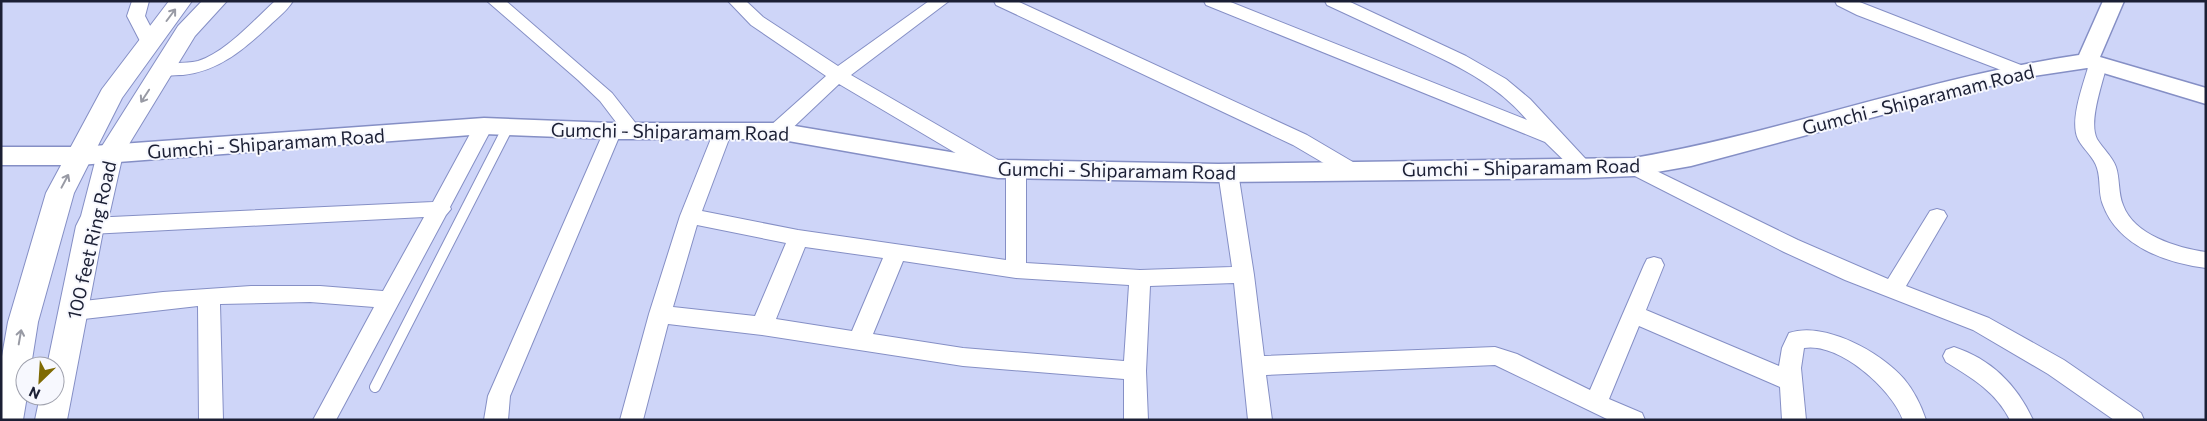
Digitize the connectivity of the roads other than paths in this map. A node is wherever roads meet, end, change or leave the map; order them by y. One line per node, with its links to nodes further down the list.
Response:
1 (141, 1): 14 (street)
2 (181, 1): 14 (main road, 100 feet Ring Road, one-way to 2)
3 (216, 1): 16 (main road, 100 feet Ring Road)
4 (285, 1): 16 (street)
5 (495, 1): 22 (street)
6 (736, 1): 18 (street)
7 (941, 1): 18 (street)
8 (1002, 1): 32 (street)
9 (1212, 1): 25 (street)
10 (1333, 1): 25 (street)
11 (1843, 1): 13 (street)
12 (2114, 1): 15 (street)
13 (1866, 6): 17 (street)
14 (150, 43): 28 (main road, 100 feet Ring Road)
15 (2092, 63): 17 (street, Gumchi - Shiparamam Road); 19 (street); 40 (street)
16 (162, 70): 26 (main road, 100 feet Ring Road, one-way to 26)
17 (2020, 71): 29 (street, Gumchi - Shiparamam Road)
18 (838, 75): 24 (street); 31 (street)
19 (2206, 96)
20 (484, 126): 21 (street, Gumchi - Shiparamam Road); 26 (street, Gumchi - Shiparamam Road); 34 (street)
21 (508, 127): 22 (street, Gumchi - Shiparamam Road); 57 (lane)
22 (623, 130): 23 (street, Gumchi - Shiparamam Road); 63 (street)
23 (722, 131): 24 (street, Gumchi - Shiparamam Road); 35 (street)
24 (777, 131): 31 (street, Gumchi - Shiparamam Road)
25 (1552, 137): 30 (street)
26 (110, 154): 28 (street, Gumchi - Shiparamam Road); 37 (main road, 100 feet Ring Road)
27 (1, 156): 28 (street, Gumchi - Shiparamam Road)
28 (79, 156): 59 (main road, 100 feet Ring Road, one-way to 28)
29 (1634, 167): 30 (street, Gumchi - Shiparamam Road); 45 (street)
30 (1585, 168): 32 (street, Gumchi - Shiparamam Road)
31 (1007, 170): 33 (street, Gumchi - Shiparamam Road); 42 (street)
32 (1351, 170): 33 (street, Gumchi - Shiparamam Road)
33 (1228, 172): 43 (street)
34 (441, 209): 37 (street); 47 (street)
35 (690, 216): 38 (street); 49 (street)
36 (1937, 216): 45 (street)
37 (90, 226): 48 (main road, 100 feet Ring Road)
38 (798, 238): 39 (street); 51 (street)
39 (896, 252): 42 (street); 52 (street)
40 (2206, 260)
41 (1654, 266): 50 (street)
42 (1016, 270): 44 (street)
43 (1244, 275): 44 (street); 54 (street)
44 (1140, 278): 55 (street)
45 (1893, 289): 71 (street)
46 (209, 297): 47 (street); 48 (street); 61 (street)
47 (390, 300): 62 (street)
48 (74, 311): 60 (main road, 100 feet Ring Road)
49 (660, 314): 51 (street); 64 (street)
50 (1634, 314): 56 (street); 58 (street)
51 (762, 326): 52 (street)
52 (860, 339): 55 (street)
53 (1954, 356): 70 (street)
54 (1254, 366): 58 (street); 66 (street)
55 (1135, 371): 65 (street)
56 (1792, 382): 68 (street); 69 (street)
57 (375, 387)
58 (1596, 404): 67 (street)
59 (6, 420)
60 (51, 420)
61 (211, 420)
62 (324, 420)
63 (496, 420)
64 (631, 420)
65 (1136, 420)
66 (1260, 420)
67 (1634, 420)
68 (1794, 420)
69 (1915, 420)
70 (2022, 420)
71 (2133, 420)

